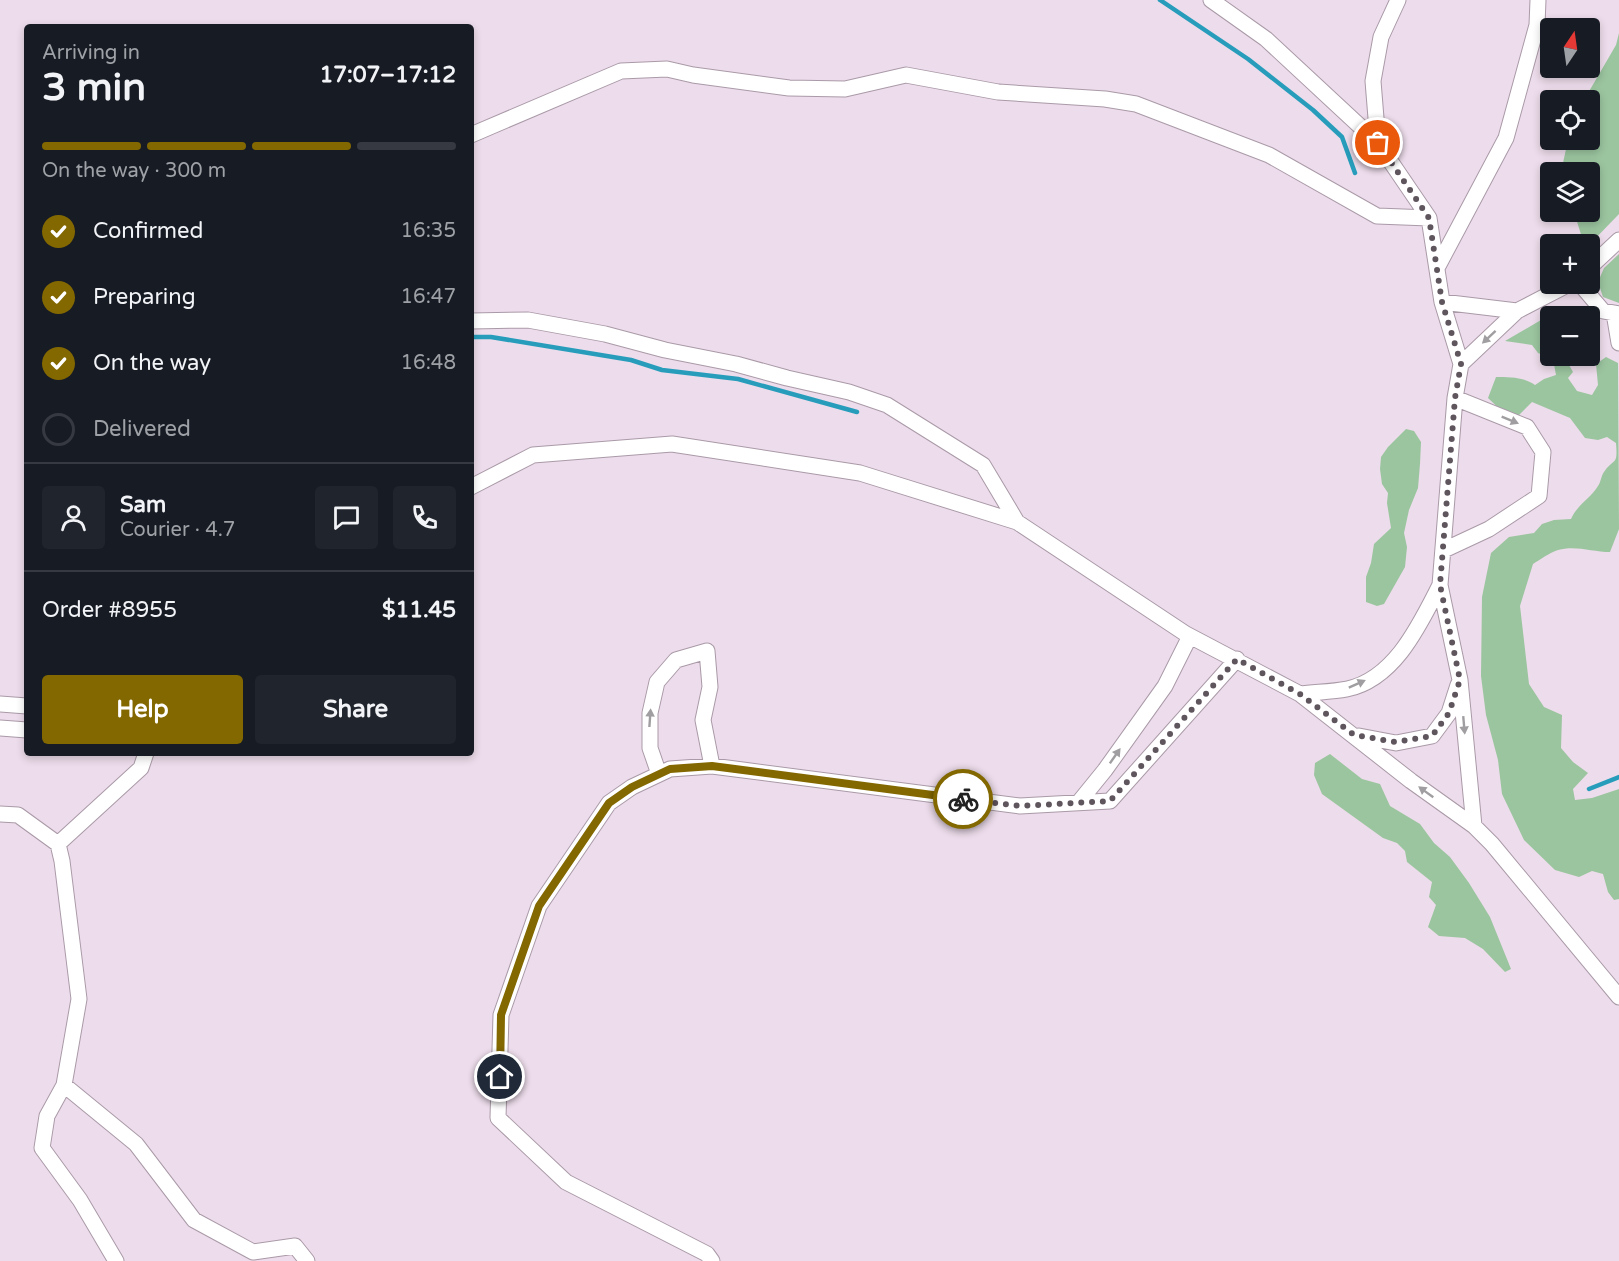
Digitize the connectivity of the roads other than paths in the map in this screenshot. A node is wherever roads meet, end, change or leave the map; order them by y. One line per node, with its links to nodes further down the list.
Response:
1 (1211, 0): 5 (street)
2 (1398, 0): 5 (street)
3 (1538, 0): 9 (street)
4 (474, 134): 6 (street)
5 (1378, 143): 6 (street)
6 (1429, 218): 9 (street)
7 (1619, 240): 8 (street)
8 (1600, 258)
9 (1437, 268): 12 (street)
10 (1550, 294): 13 (street)
11 (1589, 294): 14 (street)
12 (1442, 302): 13 (street); 17 (street)
13 (1517, 311): 17 (street, one-way to 17)
14 (1617, 314): 16 (street)
15 (474, 321): 20 (street)
16 (1619, 343)
17 (1461, 364): 18 (street)
18 (1455, 398): 21 (street); 21 (street, one-way to 21)
19 (474, 485): 20 (street)
20 (1017, 522): 23 (street)
21 (1444, 550): 22 (street)
22 (1440, 585): 25 (street); 26 (street, one-way to 22)
23 (1190, 636): 24 (street); 35 (street, one-way to 23)
24 (1237, 659): 26 (street); 35 (street)
25 (1460, 680): 31 (street); 37 (street, one-way to 37)
26 (1300, 694): 31 (street)
27 (0, 704): 28 (street)
28 (24, 706)
29 (0, 728): 30 (street)
30 (24, 730)
31 (1354, 735): 37 (street, one-way to 31)
32 (145, 756): 38 (street)
33 (712, 766): 34 (street); 34 (street, one-way to 33); 35 (street)
34 (659, 774): 43 (street)
35 (1079, 802)
36 (0, 814): 38 (street)
37 (1474, 826): 39 (street)
38 (58, 844): 40 (street)
39 (1619, 997)
40 (64, 1085): 41 (street); 42 (street)
41 (116, 1261)
42 (307, 1261)
43 (712, 1261)

